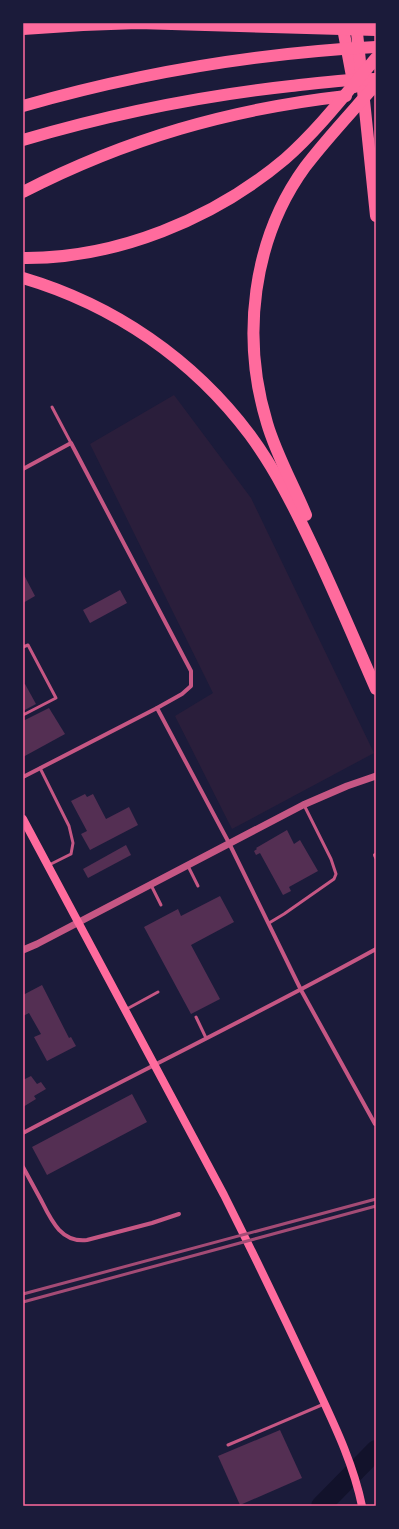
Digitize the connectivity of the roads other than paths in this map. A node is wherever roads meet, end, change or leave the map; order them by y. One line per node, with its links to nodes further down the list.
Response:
1 (343, 23): 6 (highway); 14 (highway)
2 (356, 23): 14 (highway)
3 (322, 26): 4 (highway); 5 (highway); 8 (highway)
4 (23, 29)
5 (376, 30)
6 (376, 48): 12 (highway)
7 (376, 58): 17 (highway)
8 (376, 69)
9 (376, 79): 13 (highway)
10 (376, 84): 22 (highway)
11 (376, 93): 15 (highway)
12 (23, 106)
13 (23, 140)
14 (373, 190): 16 (highway)
15 (23, 192)
16 (376, 216)
17 (23, 258)
18 (23, 278): 22 (highway)
19 (52, 407): 20 (lane)
20 (72, 443): 21 (street); 25 (street)
21 (23, 469)
22 (336, 595): 24 (highway)
23 (23, 648): 26 (lane)
24 (376, 689)
25 (157, 708): 27 (street); 32 (street)
26 (23, 715)
27 (40, 768): 29 (street); 33 (lane)
28 (376, 776): 30 (street)
29 (23, 777)
30 (303, 805): 32 (street); 39 (lane)
31 (23, 819): 33 (main road)
32 (229, 843): 34 (street); 39 (street)
33 (48, 866): 38 (main road)
34 (188, 866): 35 (street); 36 (lane)
35 (151, 885): 37 (lane); 38 (street)
36 (198, 886)
37 (161, 905)
38 (79, 922): 41 (street); 44 (main road)
39 (269, 923): 42 (street)
40 (376, 949): 42 (street)
41 (23, 950)
42 (301, 990): 46 (street); 48 (street)
43 (158, 992): 44 (lane)
44 (125, 1010): 47 (main road)
45 (196, 1016): 46 (lane)
46 (206, 1038): 47 (street)
47 (154, 1065): 49 (street); 52 (main road)
48 (376, 1124)
49 (23, 1133)
50 (23, 1167): 51 (street)
51 (179, 1214)
52 (325, 1404): 53 (lane); 54 (main road)
53 (228, 1445)
54 (362, 1506)

